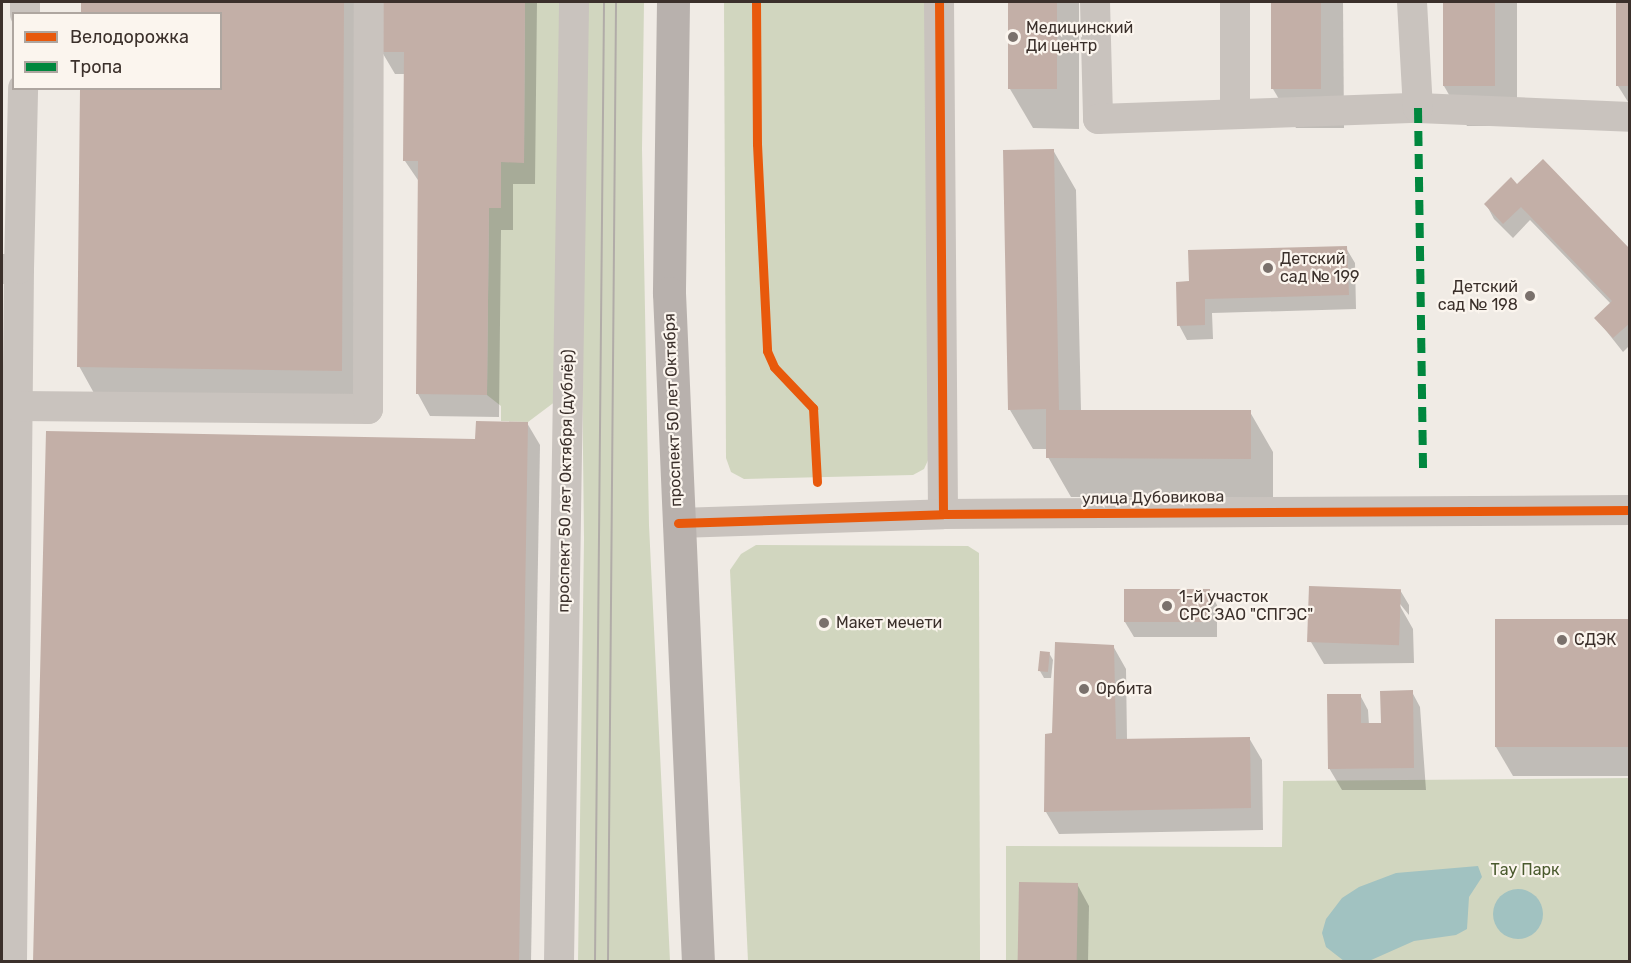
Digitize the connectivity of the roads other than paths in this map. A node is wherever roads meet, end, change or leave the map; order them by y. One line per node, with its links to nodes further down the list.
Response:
1 (369, 2): 13 (street)
2 (574, 2): 18 (street, проспект 50 лет Октября (дублёр))
3 (673, 2): 16 (main road, проспект 50 лет Октября)
4 (939, 2): 15 (street)
5 (1095, 2): 10 (street)
6 (1235, 2): 10 (street)
7 (1412, 2): 9 (street)
8 (23, 90): 12 (street)
9 (1418, 108): 10 (street); 11 (street)
10 (1235, 114)
11 (1629, 117)
12 (10, 269): 13 (street)
13 (17, 406): 17 (street)
14 (1629, 510): 15 (street, улица Дубовикова)
15 (943, 514): 16 (street, улица Дубовикова)
16 (678, 523): 19 (main road, проспект 50 лет Октября)
17 (12, 962)
18 (559, 962)
19 (698, 962)

